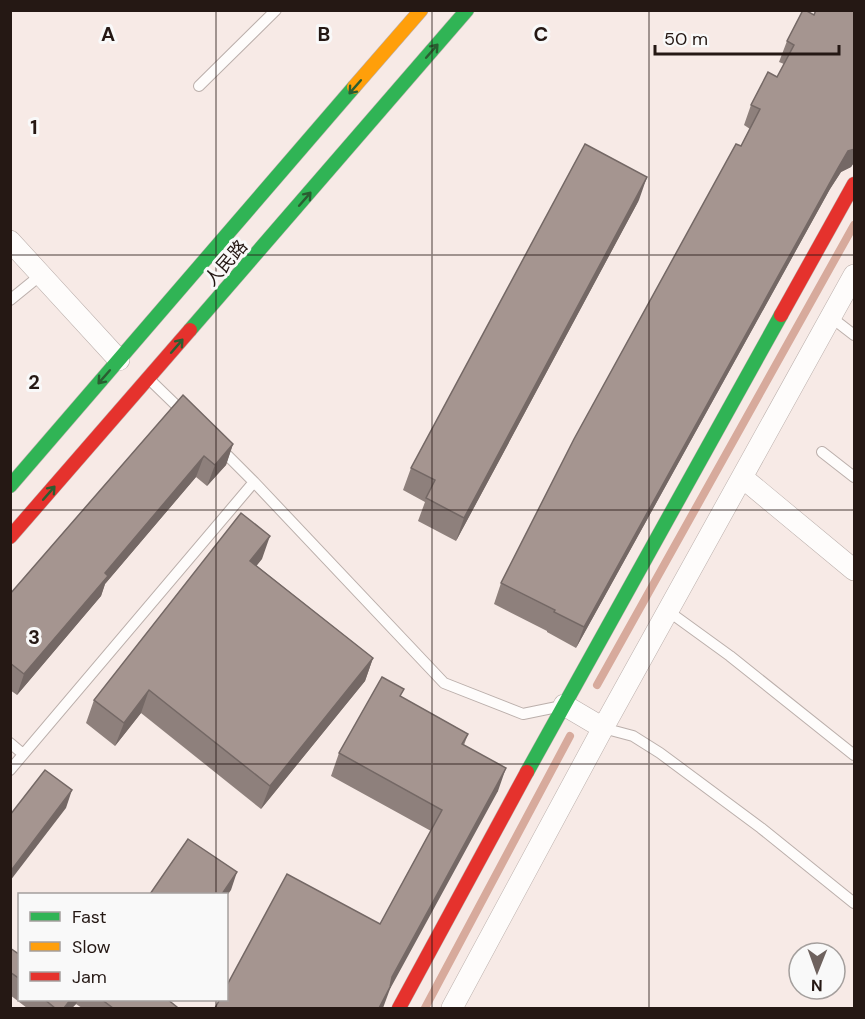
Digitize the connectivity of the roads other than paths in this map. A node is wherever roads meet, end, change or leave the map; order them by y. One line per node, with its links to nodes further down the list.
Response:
1 (276, 10): 4 (lane)
2 (421, 10): 12 (main road, 人民路, one-way to 12)
3 (467, 10): 13 (main road, 人民路, one-way to 3)
4 (199, 86)
5 (855, 184): 24 (main road)
6 (10, 241): 7 (street)
7 (42, 274): 9 (lane); 12 (street)
8 (855, 275): 10 (street)
9 (10, 300)
10 (832, 318): 11 (lane); 18 (street)
11 (855, 335)
12 (119, 360): 20 (main road, 人民路, one-way to 20)
13 (149, 379): 14 (lane); 21 (main road, 人民路, one-way to 13)
14 (189, 418)
15 (214, 442): 19 (lane)
16 (822, 452): 17 (lane)
17 (855, 477)
18 (743, 478): 22 (street); 23 (street)
19 (254, 482): 24 (lane); 27 (lane)
20 (10, 486)
21 (10, 537)
22 (855, 570)
23 (668, 611): 25 (street); 28 (lane)
24 (564, 705): 25 (street); 31 (main road)
25 (603, 728): 30 (lane); 32 (street)
26 (10, 743): 27 (lane)
27 (23, 754): 29 (lane)
28 (855, 755)
29 (10, 770)
30 (855, 903)
31 (399, 1008)
32 (452, 1008)

